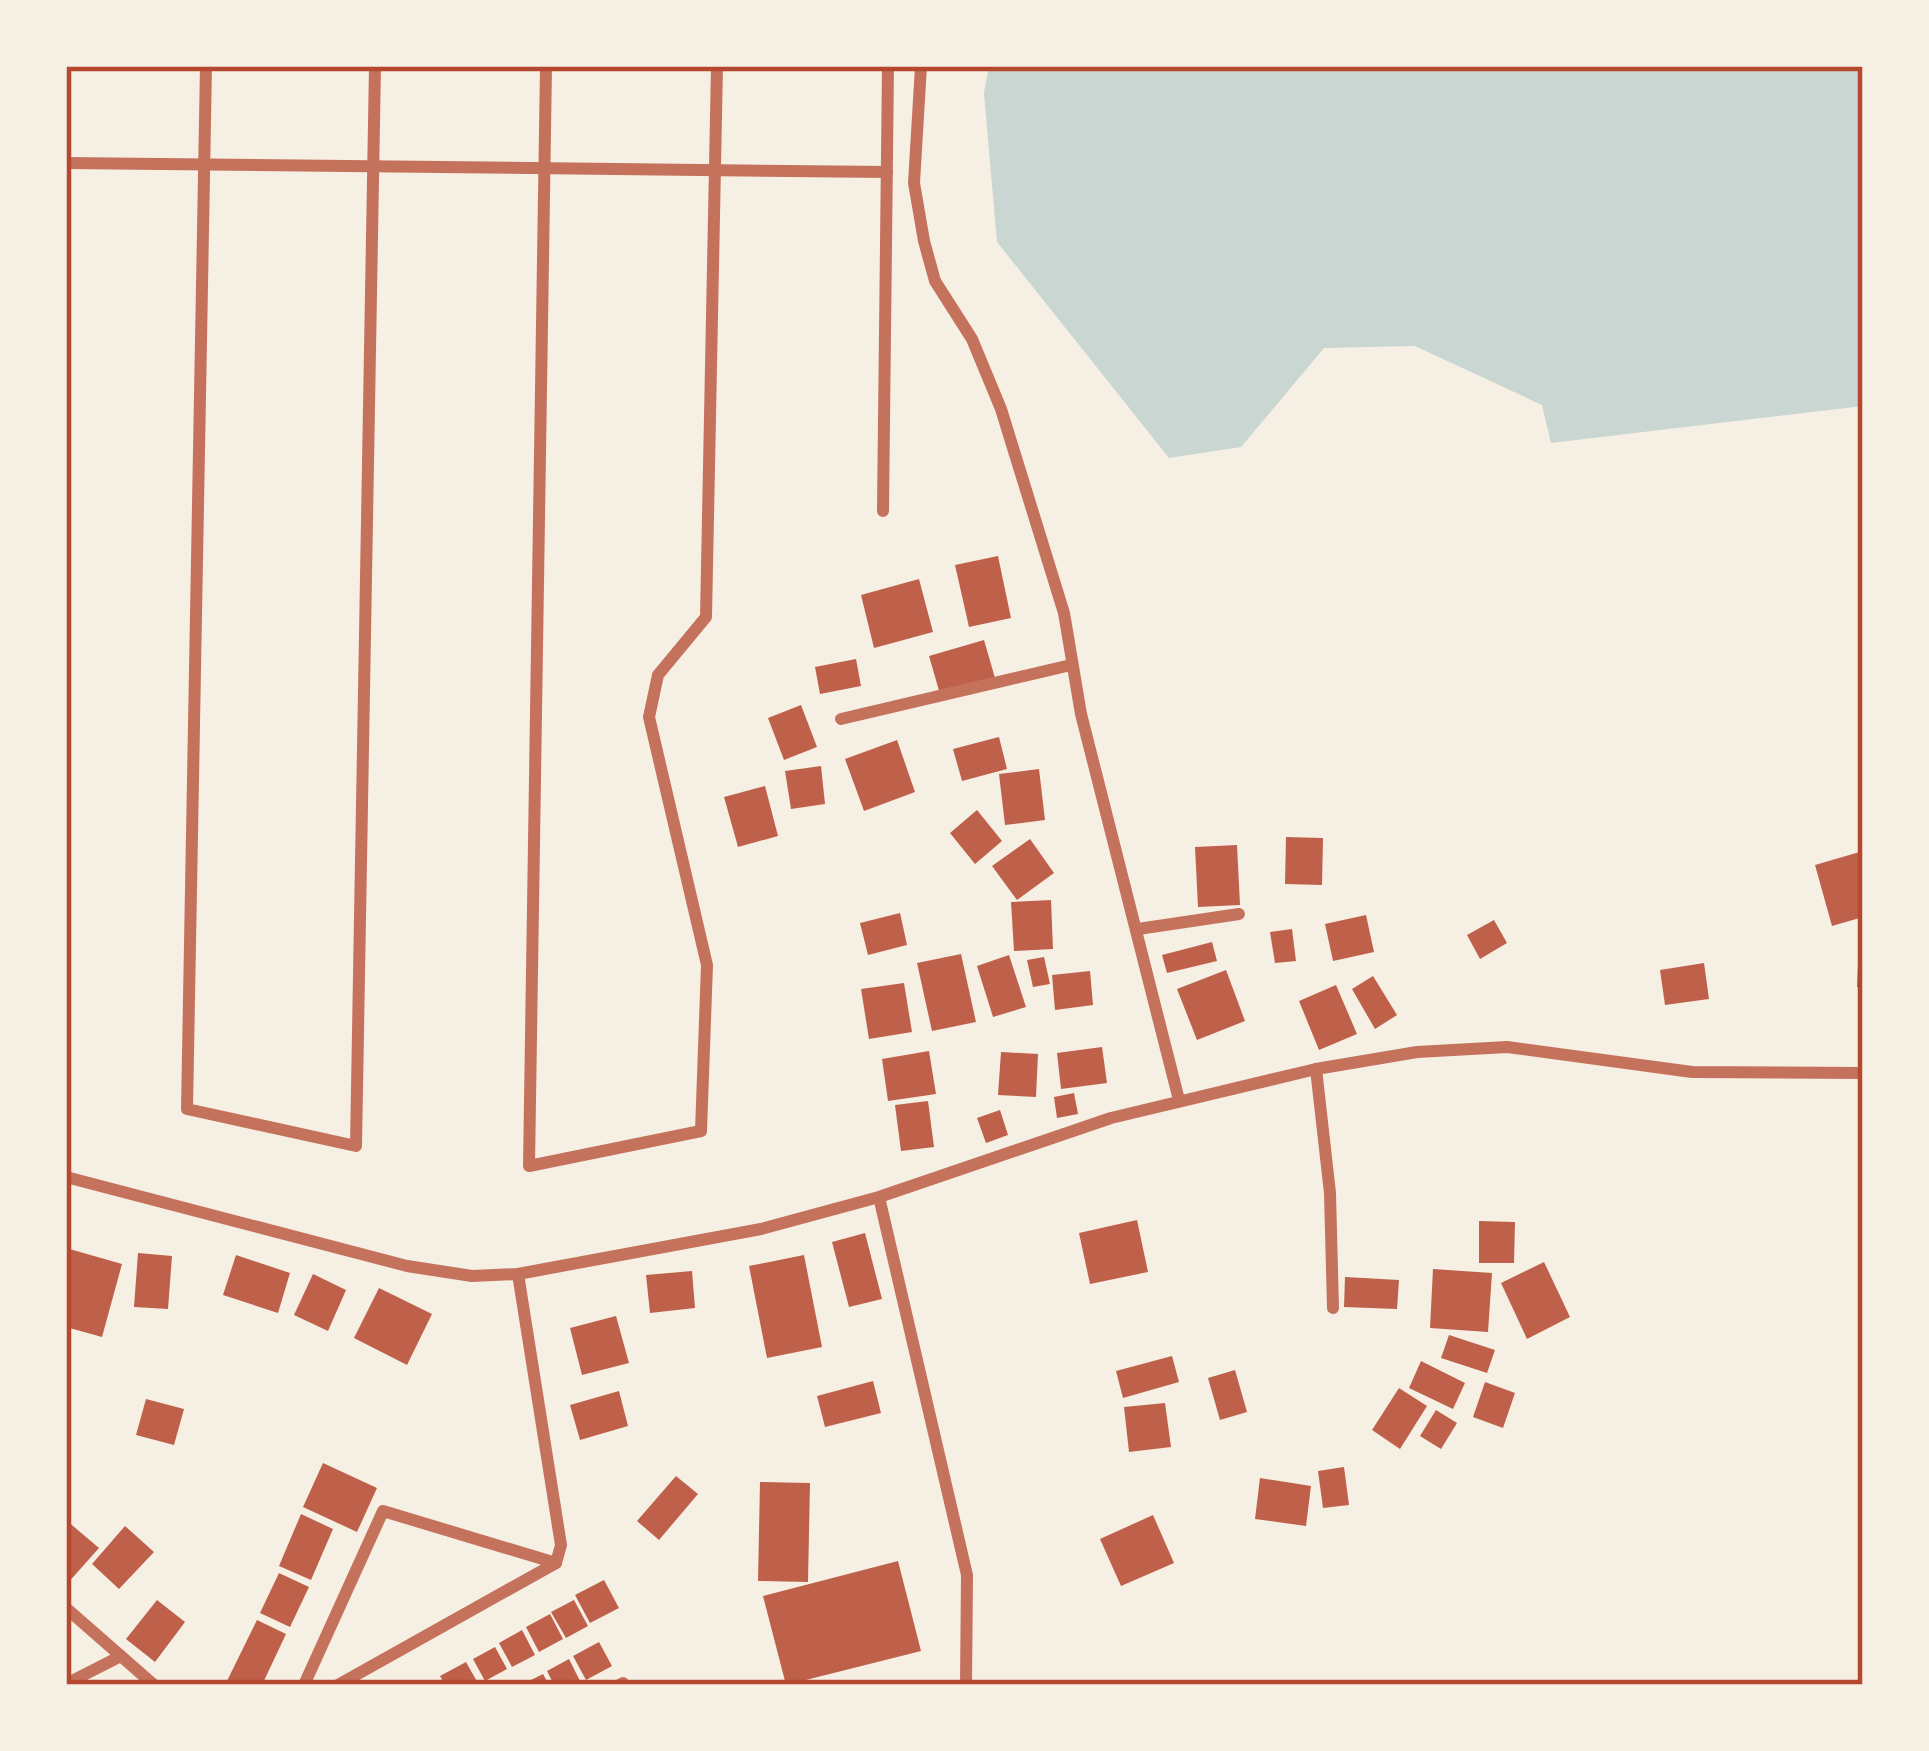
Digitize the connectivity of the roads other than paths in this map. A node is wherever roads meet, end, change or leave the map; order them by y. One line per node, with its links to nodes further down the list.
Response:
1 (206, 66): 8 (street)
2 (375, 66): 9 (street)
3 (547, 66): 10 (street)
4 (717, 66): 11 (street)
5 (888, 66): 12 (street)
6 (922, 66): 14 (street)
7 (66, 163): 8 (street)
8 (204, 164): 9 (street); 9 (street)
9 (373, 166): 10 (street)
10 (545, 169): 11 (street); 11 (street)
11 (715, 170): 12 (street)
12 (887, 172): 13 (street)
13 (883, 511)
14 (1071, 665): 15 (street); 17 (street)
15 (841, 719)
16 (1239, 914): 17 (street)
17 (1138, 929): 20 (street)
18 (1316, 1069): 19 (street); 20 (street); 24 (street)
19 (1863, 1073)
20 (1179, 1100): 22 (street)
21 (66, 1177): 23 (street)
22 (879, 1196): 23 (street); 32 (street)
23 (518, 1274): 25 (street)
24 (1333, 1308)
25 (556, 1563): 30 (street); 31 (street)
26 (66, 1608): 27 (street)
27 (121, 1656): 28 (street); 29 (street)
28 (66, 1684)
29 (154, 1685)
30 (304, 1685)
31 (338, 1685)
32 (966, 1685)

